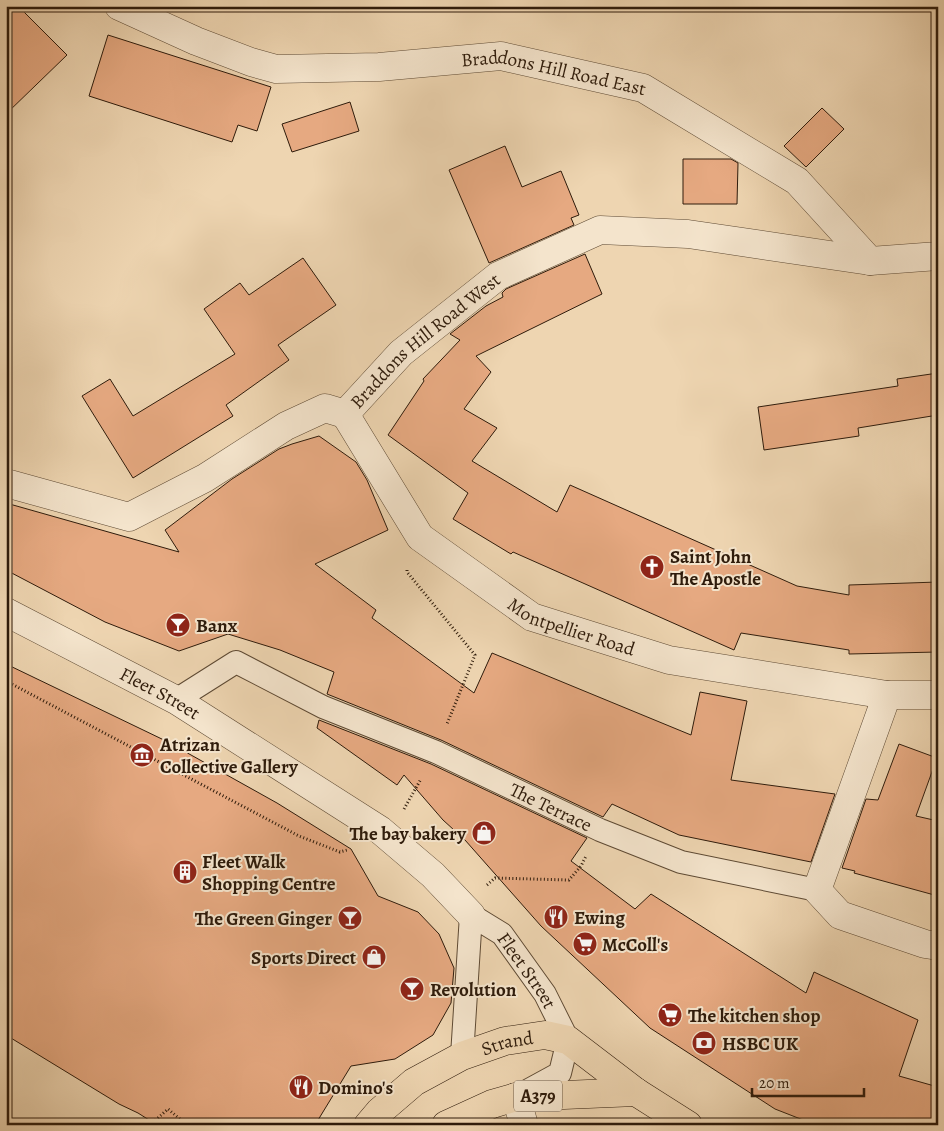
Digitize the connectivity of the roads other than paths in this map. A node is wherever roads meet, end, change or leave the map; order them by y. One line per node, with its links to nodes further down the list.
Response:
1 (119, 6): 3 (street, Braddons Hill Road East)
2 (938, 256): 3 (street)
3 (870, 260): 4 (street, Braddons Hill Road West)
4 (345, 414): 5 (street, Braddons Hill Road West); 7 (street, Montpellier Road)
5 (6, 482)
6 (6, 612): 9 (street, Fleet Street)
7 (887, 695): 8 (street, Montpellier Road); 10 (street)
8 (938, 695)
9 (176, 700): 10 (lane, The Terrace); 11 (street, Fleet Street)
10 (817, 890): 12 (street)
11 (467, 912): 13 (lane, Fleet Street); 14 (lane, Fleet Street)
12 (938, 946)
13 (568, 1040): 14 (main road, Strand); 15 (main road, Strand); 16 (lane)
14 (462, 1056): 17 (main road, Strand)
15 (636, 1092): 16 (main road, A379); 20 (main road, Strand)
16 (516, 1097): 18 (main road, A379); 19 (street)
17 (374, 1118)
18 (446, 1125)
19 (524, 1125)
20 (688, 1125)

